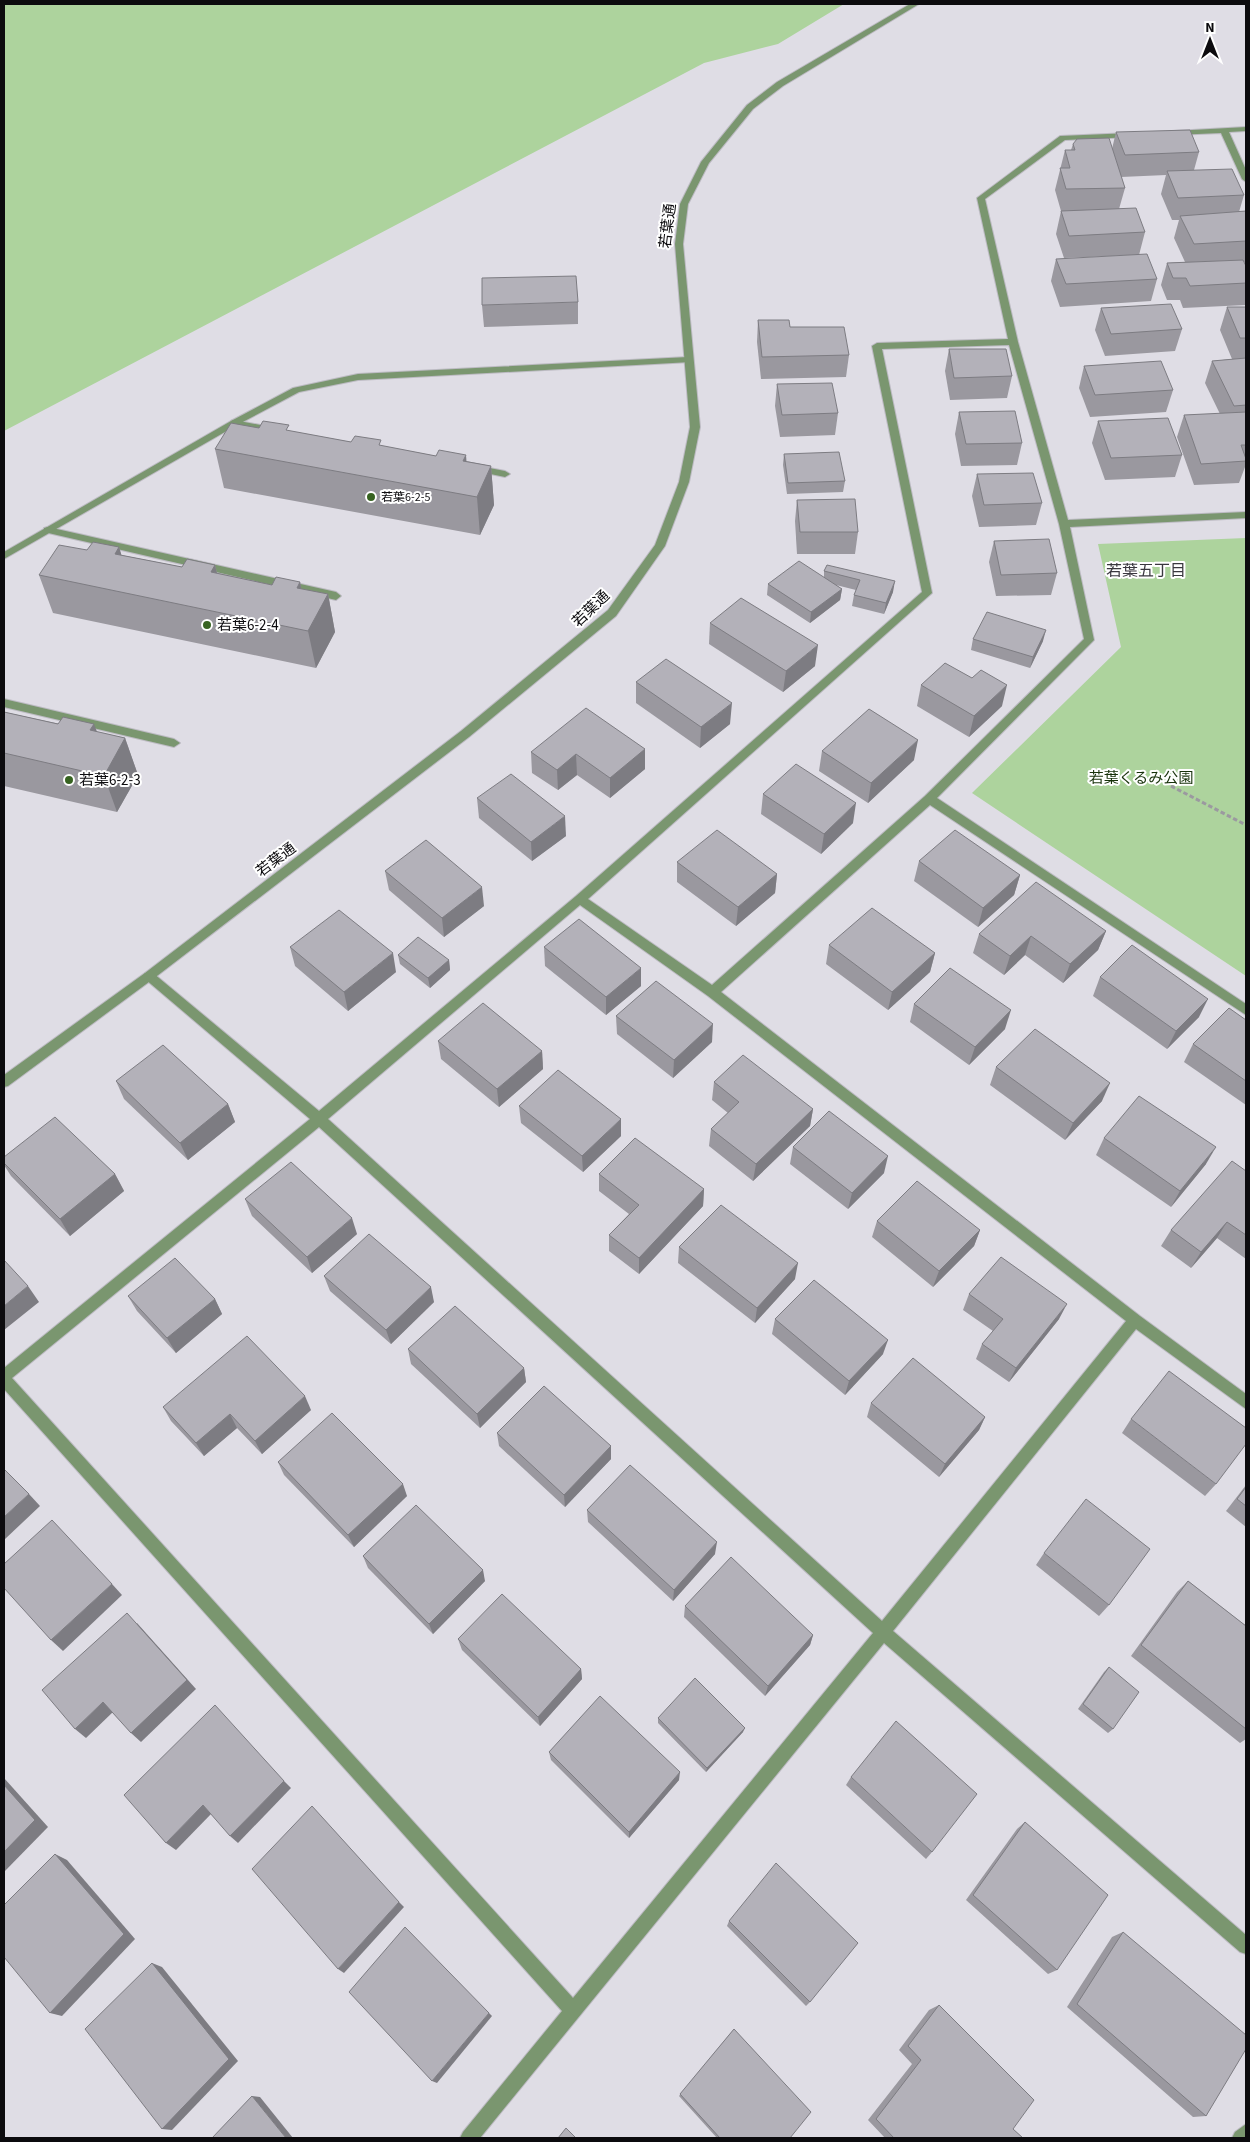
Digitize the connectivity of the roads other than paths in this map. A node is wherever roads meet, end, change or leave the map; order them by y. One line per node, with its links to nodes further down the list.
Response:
1 (915, 4): 8 (street, 若葉通)
2 (1246, 129): 3 (street)
3 (1224, 130): 4 (street); 6 (street)
4 (1167, 133)
5 (1138, 134): 7 (street)
6 (1246, 179)
7 (1013, 342): 14 (street); 21 (street)
8 (688, 360): 9 (street); 22 (street, 若葉通)
9 (234, 423): 10 (street); 15 (street)
10 (282, 432)
11 (466, 467): 12 (street)
12 (505, 474)
13 (1246, 515): 14 (street)
14 (1064, 524): 20 (street)
15 (48, 530): 16 (street); 17 (street)
16 (4, 556)
17 (336, 596)
18 (4, 703): 19 (street)
19 (174, 742)
20 (929, 799): 23 (street); 24 (street)
21 (580, 899): 23 (street); 26 (street)
22 (149, 976): 25 (street, 若葉通); 26 (street)
23 (712, 992): 27 (street)
24 (1246, 1010)
25 (4, 1082)
26 (319, 1119): 28 (street); 30 (street)
27 (1135, 1320): 29 (street); 30 (street)
28 (4, 1378): 32 (street)
29 (1246, 1402)
30 (883, 1632): 31 (street); 32 (street)
31 (1246, 1946)
32 (573, 2010): 34 (street)
33 (1246, 2133): 35 (street)
34 (469, 2138)
35 (1241, 2138)

